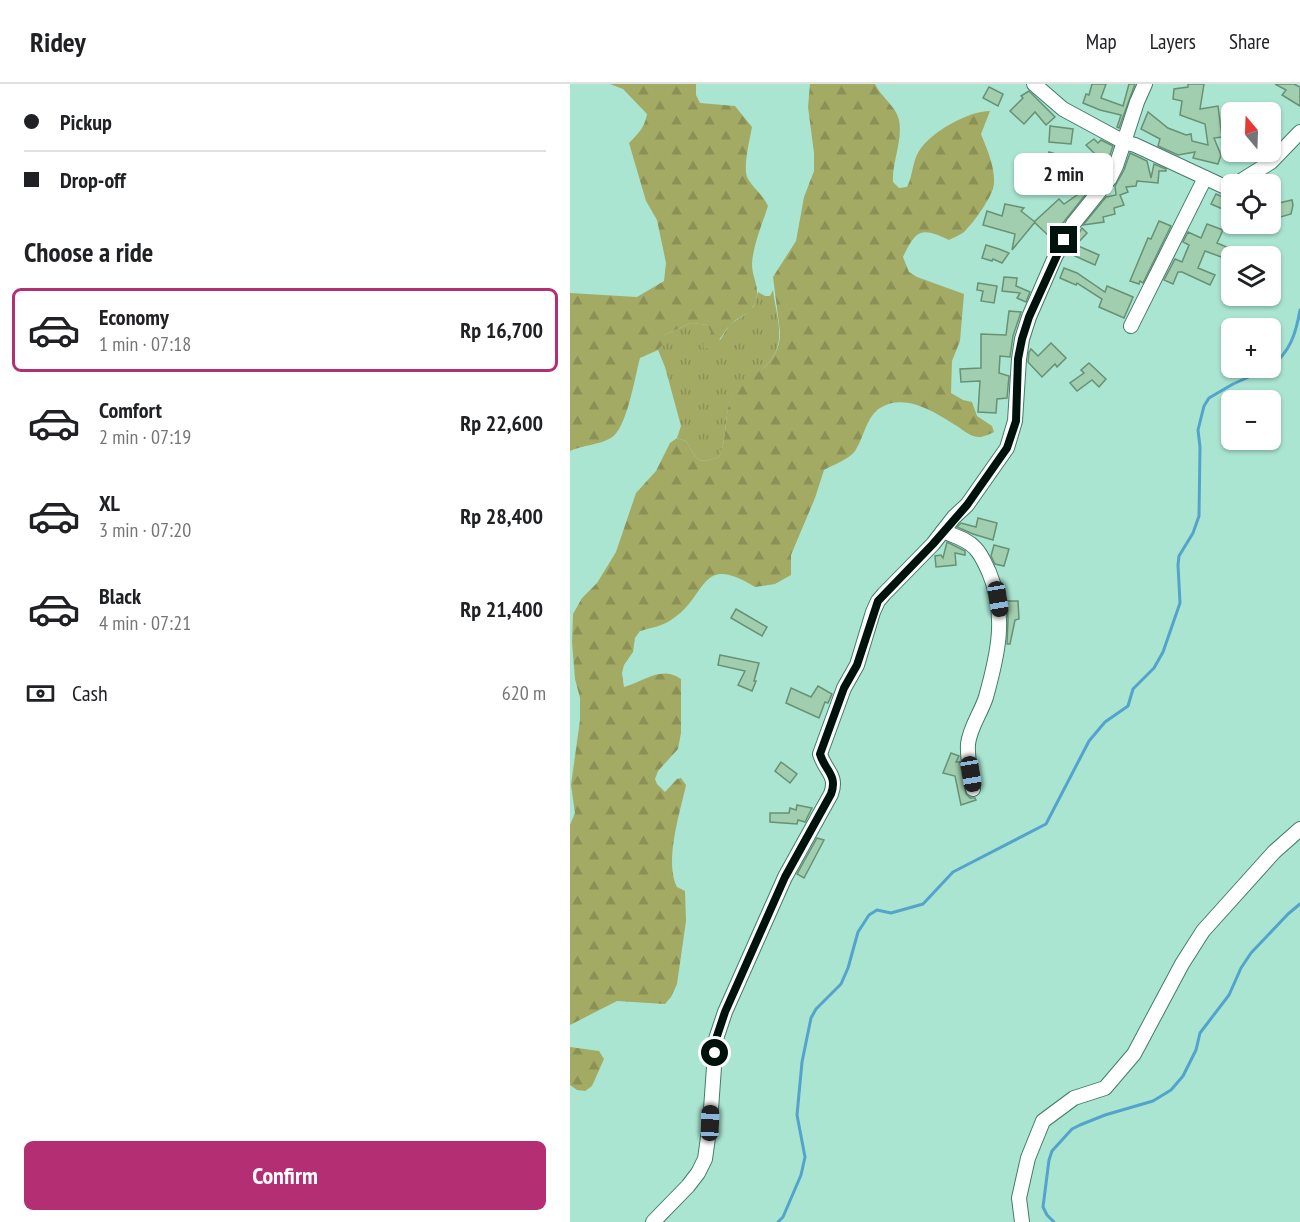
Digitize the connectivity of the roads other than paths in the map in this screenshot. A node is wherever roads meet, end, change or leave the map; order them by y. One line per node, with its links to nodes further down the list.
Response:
1 (1034, 84): 4 (street)
2 (1145, 84): 4 (street)
3 (1300, 132): 5 (street)
4 (1124, 142): 6 (street); 9 (street)
5 (1252, 174)
6 (1205, 178): 7 (street); 8 (street)
7 (1221, 185)
8 (1131, 326)
9 (943, 531): 10 (street); 12 (street)
10 (973, 789)
11 (1300, 829): 13 (street)
12 (653, 1222)
13 (1022, 1222)

